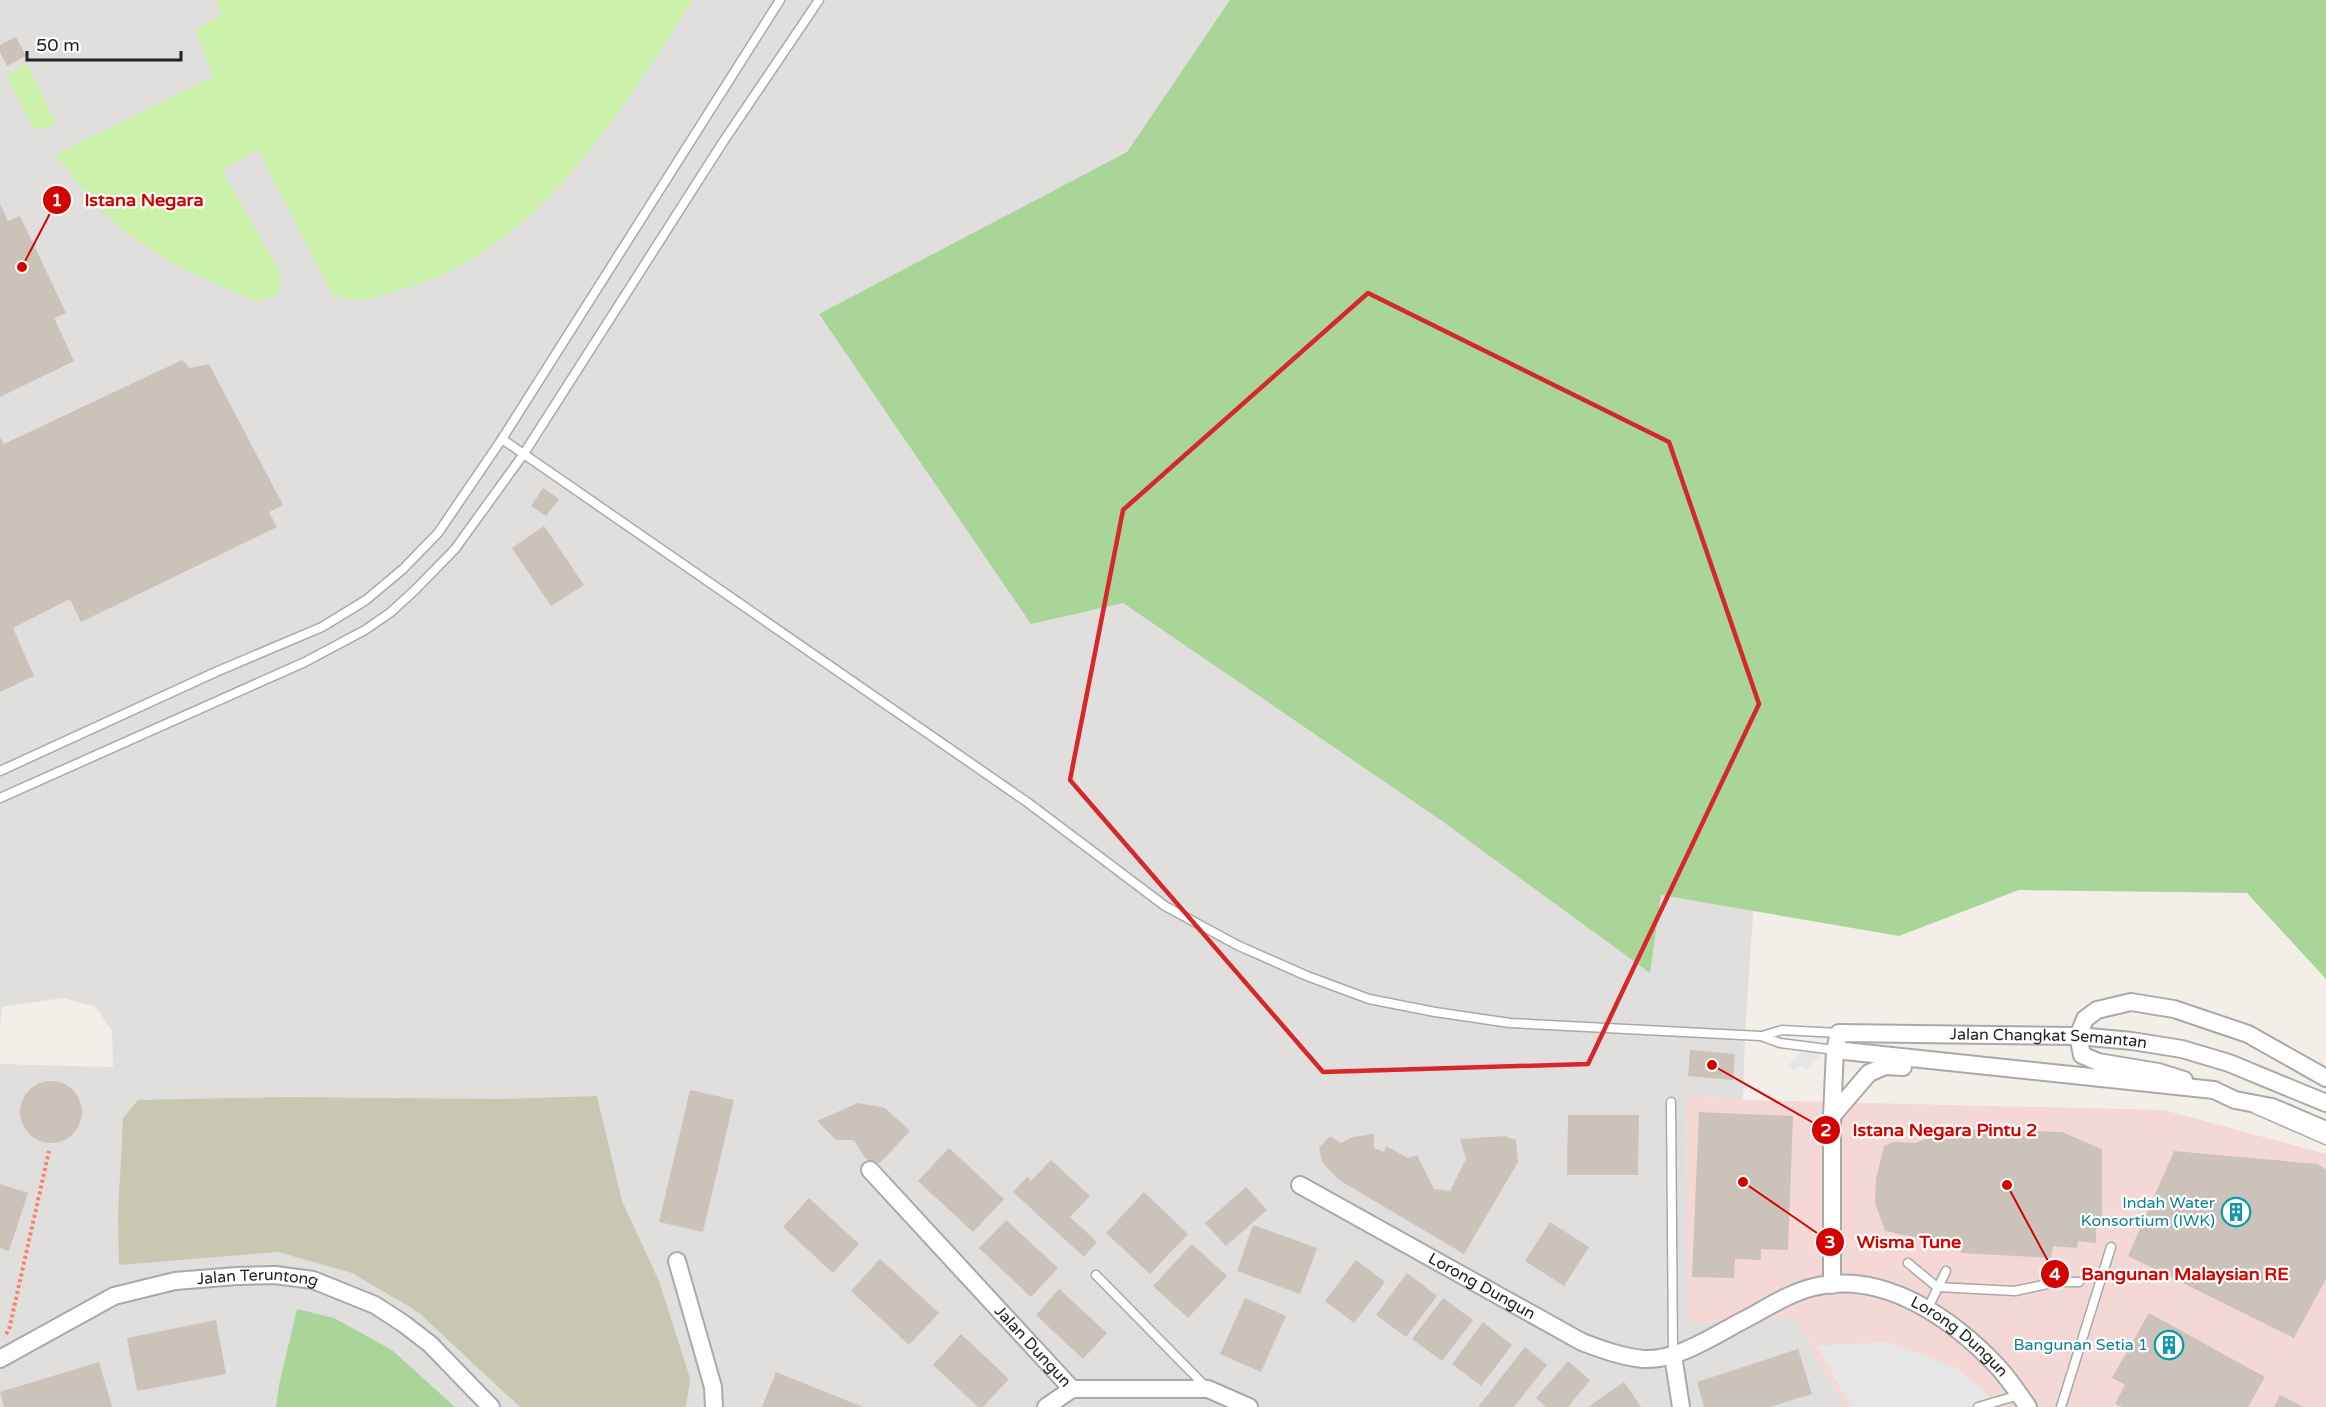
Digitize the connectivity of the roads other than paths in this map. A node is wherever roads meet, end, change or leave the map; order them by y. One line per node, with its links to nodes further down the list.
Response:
1 (780, 0): 3 (lane)
2 (819, 0): 4 (lane)
3 (502, 439): 4 (lane, Jalan Changkat Semantan); 5 (lane)
4 (523, 455): 6 (lane); 8 (lane, Jalan Changkat Semantan)
5 (0, 771)
6 (0, 798)
7 (1839, 1033): 8 (lane, Jalan Changkat Semantan); 9 (street, Jalan Changkat Semantan); 10 (street)
8 (1761, 1036): 10 (lane, Jalan Changkat Semantan)
9 (2078, 1036): 12 (street); 13 (street); 16 (street, Jalan Changkat Semantan)
10 (1835, 1050): 11 (street, Jalan Changkat Semantan); 17 (street)
11 (1982, 1067): 13 (street, Jalan Changkat Semantan); 17 (street, Jalan Changkat Semantan)
12 (2326, 1078)
13 (2214, 1090): 14 (street, Jalan Changkat Semantan)
14 (2235, 1100): 18 (street, Jalan Changkat Semantan); 19 (lane)
15 (1671, 1102): 31 (lane)
16 (2326, 1103)
17 (1832, 1116): 28 (street)
18 (2326, 1130)
19 (2326, 1140)
20 (870, 1170): 33 (street, Jalan Dungun)
21 (1300, 1185): 31 (street, Lorong Dungun)
22 (2111, 1247): 42 (lane)
23 (677, 1261): 37 (street)
24 (1908, 1263): 29 (lane)
25 (1946, 1271): 29 (lane)
26 (1096, 1275): 34 (lane)
27 (2079, 1282): 29 (lane)
28 (1832, 1285): 30 (street, Lorong Dungun); 31 (street, Lorong Dungun)
29 (1937, 1287): 30 (lane)
30 (1927, 1310): 35 (street, Lorong Dungun)
31 (1673, 1355): 40 (street)
32 (0, 1358): 36 (street, Jalan Teruntong)
33 (1072, 1389): 34 (street, Jalan Dungun); 38 (street)
34 (1208, 1389): 39 (street, Jalan Dungun)
35 (2024, 1401): 41 (lane)
36 (491, 1407)
37 (714, 1407)
38 (1046, 1407)
39 (1249, 1407)
40 (1681, 1407)
41 (1978, 1407)
42 (2061, 1407)

